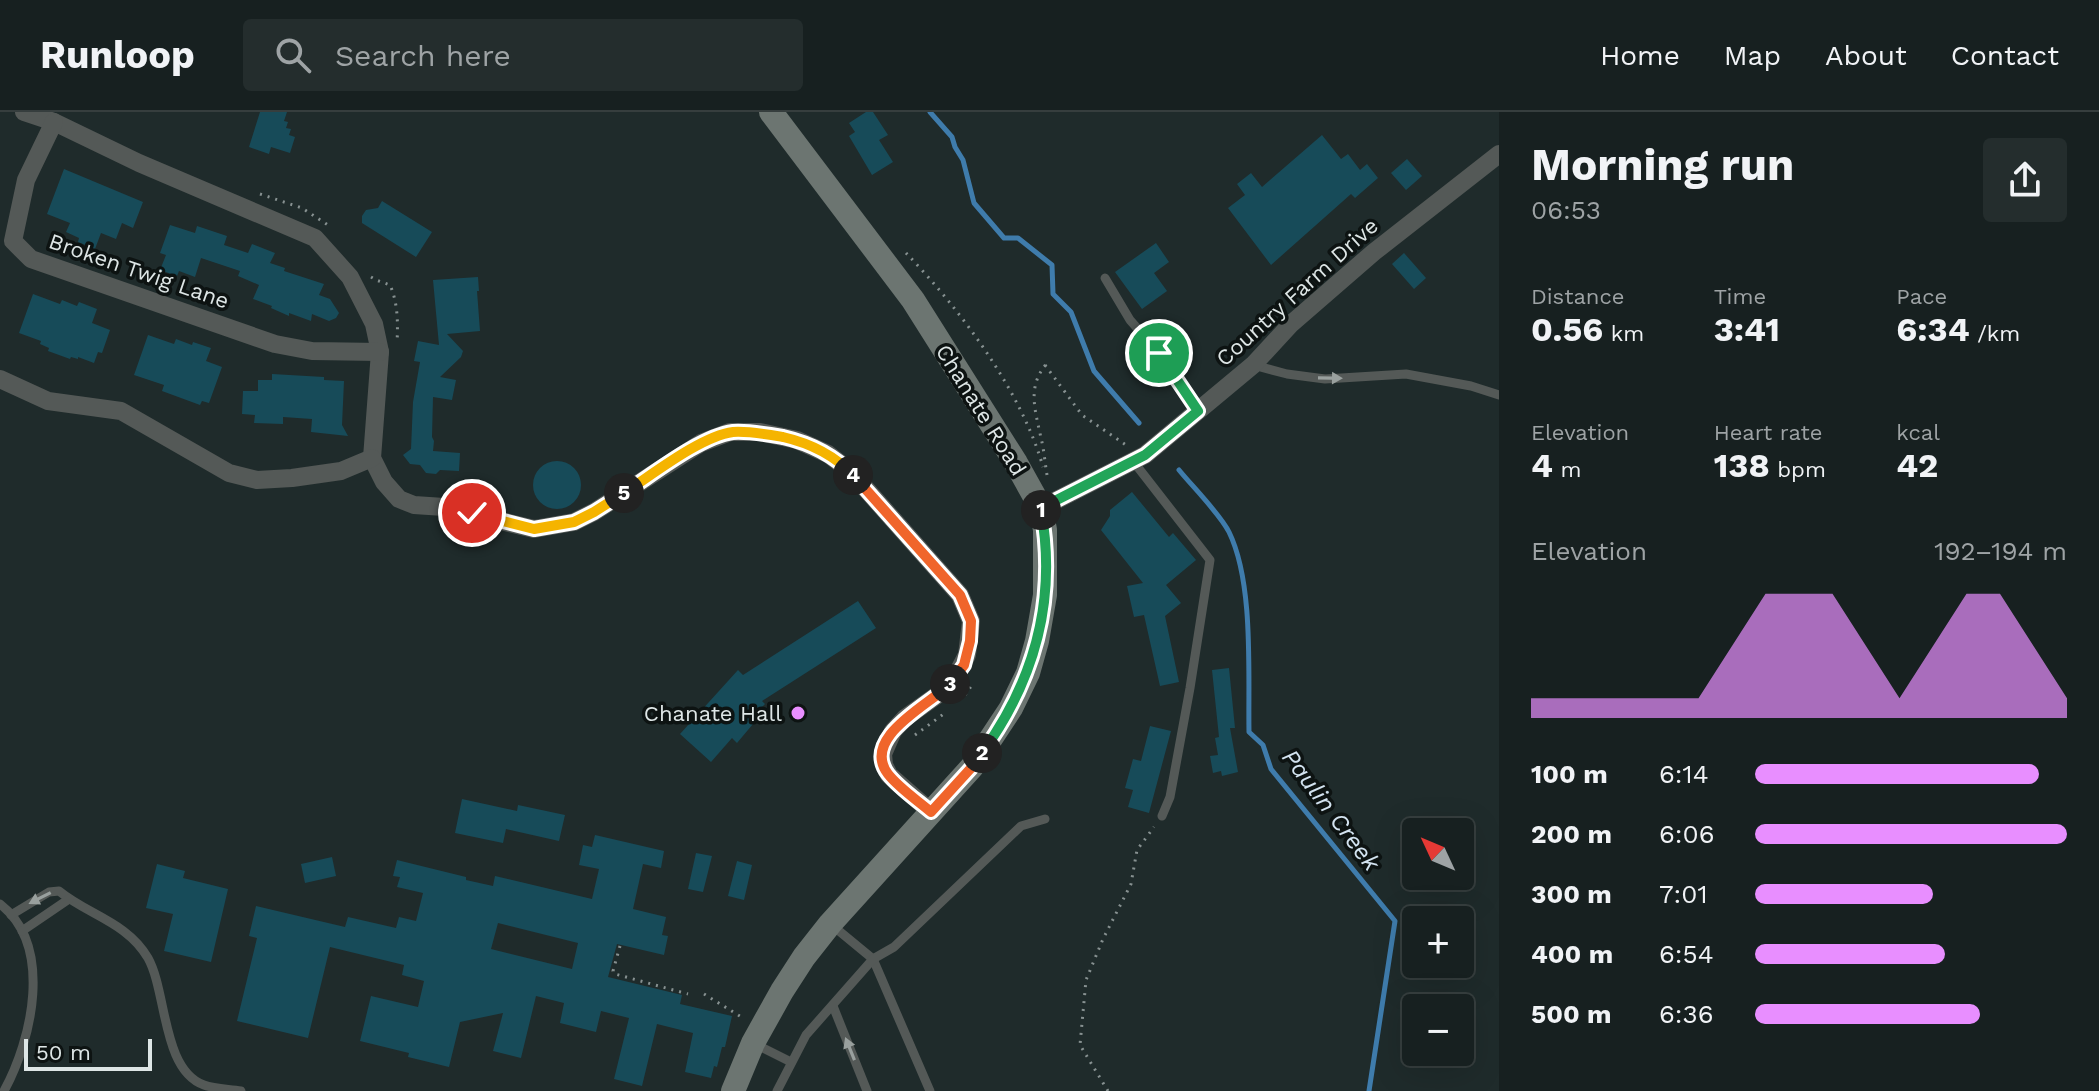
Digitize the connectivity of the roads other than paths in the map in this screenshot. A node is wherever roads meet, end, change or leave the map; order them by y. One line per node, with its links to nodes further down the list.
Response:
1 (24, 112): 3 (street)
2 (771, 112): 13 (street, Chanate Road)
3 (54, 122): 6 (street); 6 (street, Broken Twig Lane)
4 (1499, 154): 7 (street, Country Farm Drive)
5 (1105, 278): 10 (lane)
6 (388, 352): 12 (street)
7 (1253, 365): 9 (lane, one-way to 9); 10 (street, Country Farm Drive)
8 (0, 379): 12 (street)
9 (1499, 395)
10 (1198, 411): 11 (street, Country Farm Drive)
11 (1132, 455): 13 (street, Country Farm Drive); 15 (lane)
12 (372, 458): 14 (street)
13 (1041, 508): 14 (street, Chanate Road)
14 (931, 812): 20 (street, Chanate Road)
15 (1162, 816)
16 (1045, 819): 22 (lane)
17 (69, 899): 19 (lane, one-way to 19); 21 (lane); 27 (lane)
18 (0, 904): 19 (lane)
19 (11, 915): 21 (lane)
20 (830, 924): 22 (lane); 24 (street, Chanate Road)
21 (22, 931): 26 (lane)
22 (873, 959): 23 (lane); 31 (lane)
23 (833, 1006): 25 (lane); 30 (lane, one-way to 23)
24 (753, 1043): 25 (lane); 28 (street, Chanate Road)
25 (791, 1062): 29 (lane)
26 (4, 1091)
27 (241, 1091)
28 (733, 1091)
29 (777, 1091)
30 (867, 1091)
31 (930, 1091)

